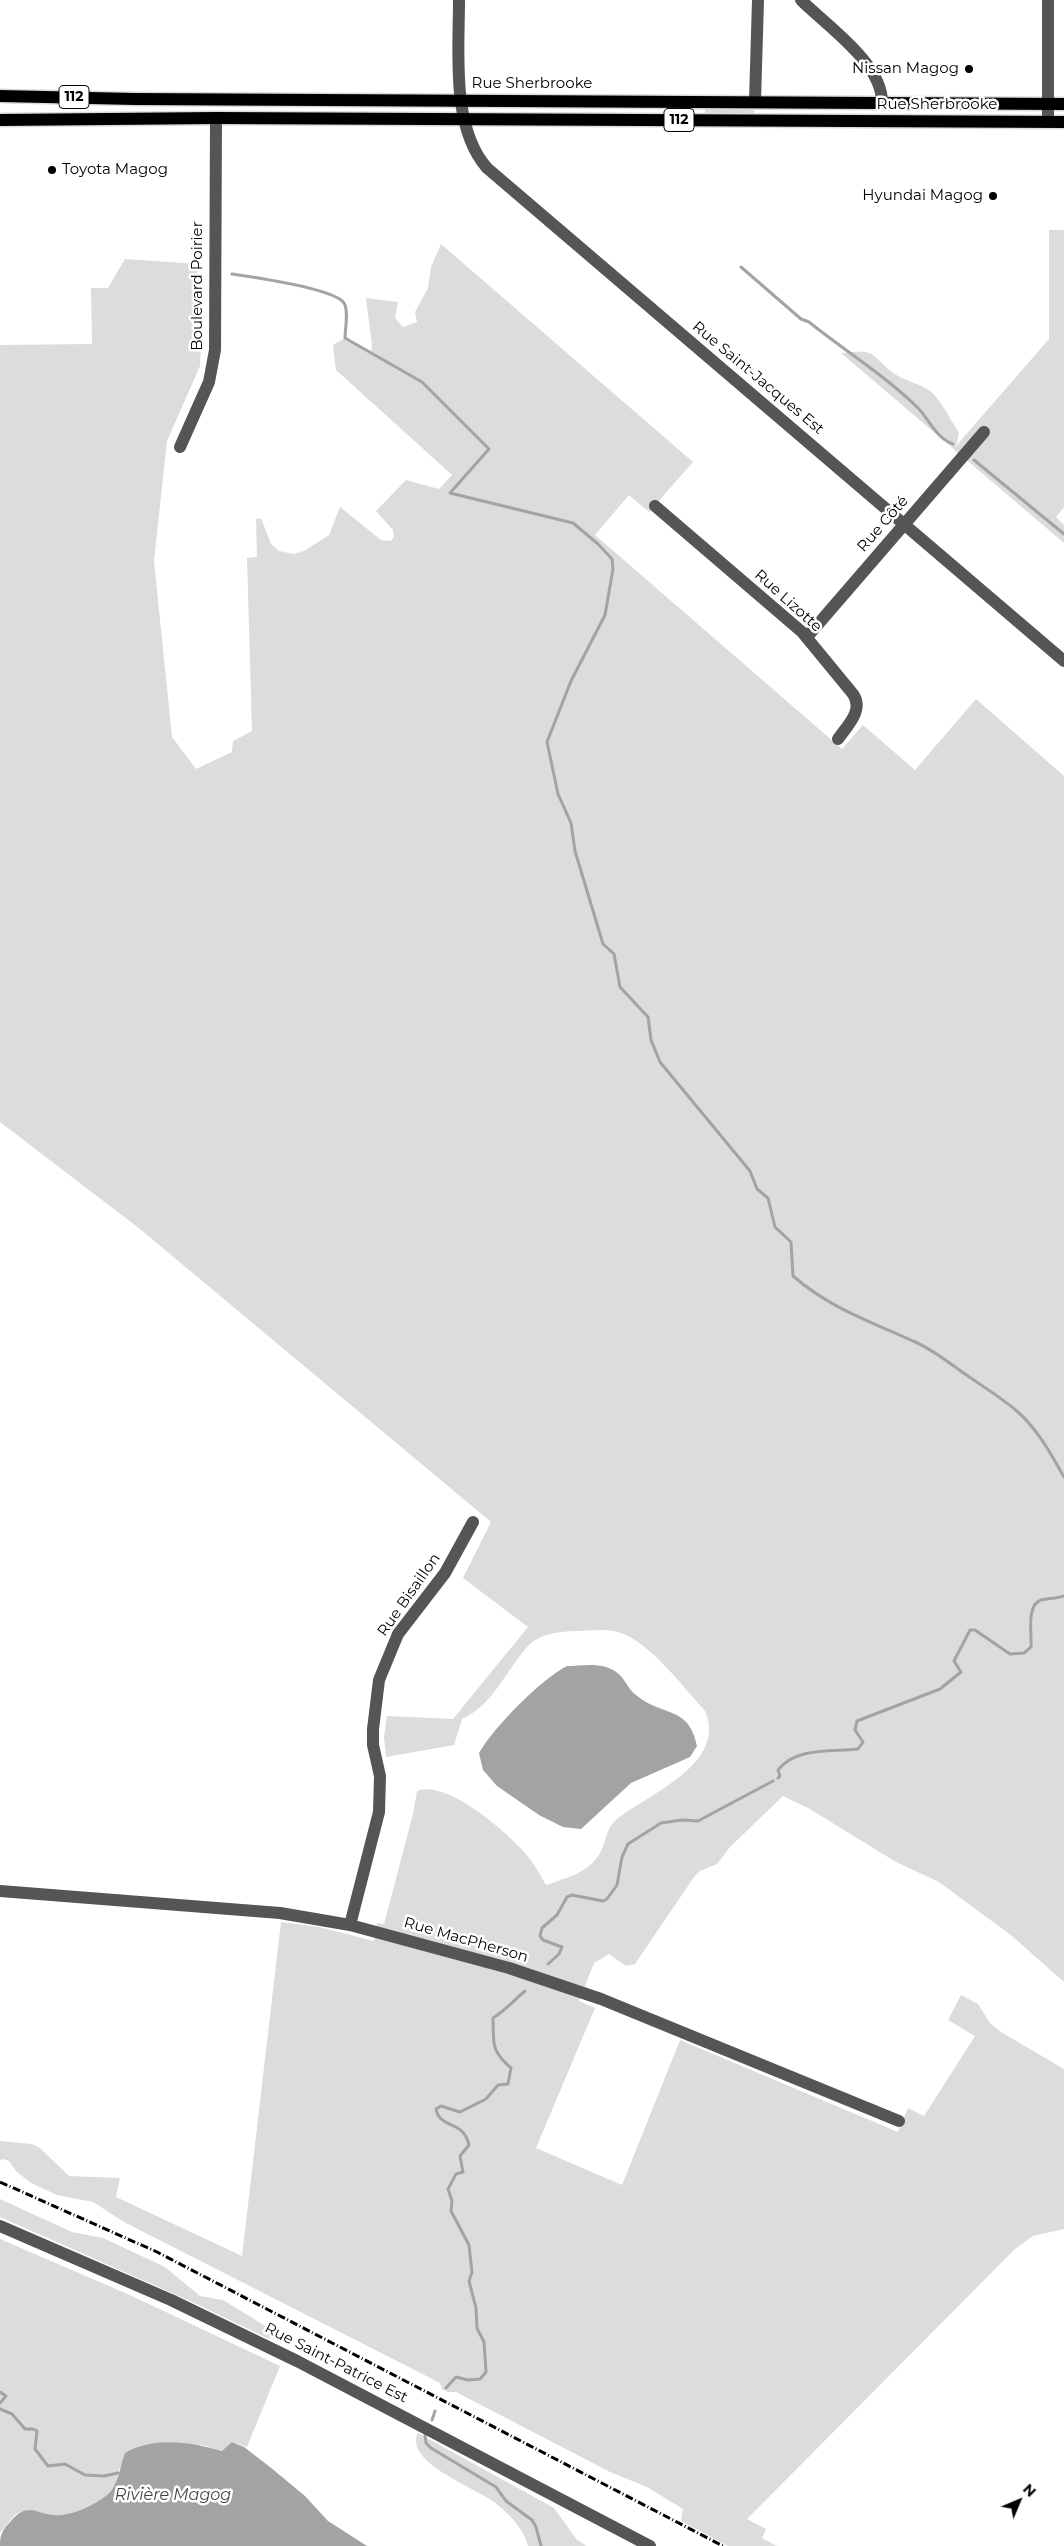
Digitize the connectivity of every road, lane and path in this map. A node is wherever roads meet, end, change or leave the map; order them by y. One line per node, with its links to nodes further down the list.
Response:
1 (459, 0): 6 (street, Rue Saint-Jacques Est)
2 (758, 0): 7 (street)
3 (801, 0): 8 (street)
4 (1048, 0): 9 (street)
5 (0, 96): 6 (main road, Rue Sherbrooke / 112)
6 (462, 100): 7 (main road, Rue Sherbrooke / 112); 12 (street, Rue Saint-Jacques Est)
7 (755, 101): 8 (main road, Rue Sherbrooke / 112)
8 (882, 102): 9 (main road, Rue Sherbrooke / 112)
9 (1048, 104): 10 (main road, Rue Sherbrooke / 112); 14 (street)
10 (1064, 104)
11 (216, 118): 12 (main road, Rue Sherbrooke / 112); 13 (main road, Rue Sherbrooke / 112); 17 (street, Boulevard Poirier)
12 (465, 119): 14 (main road, Rue Sherbrooke / 112); 19 (street, Rue Saint-Jacques Est)
13 (0, 120)
14 (1048, 122): 15 (main road, Rue Sherbrooke / 112)
15 (1064, 122)
16 (984, 432): 19 (street, Rue Côté)
17 (180, 447)
18 (655, 506): 20 (street, Rue Lizotte)
19 (904, 525): 20 (street, Rue Côté); 21 (street, Rue Saint-Jacques Est)
20 (807, 637): 22 (street, Rue Lizotte)
21 (1064, 662)
22 (838, 738)
23 (473, 1522): 25 (street, Rue Bisaillon)
24 (0, 1891): 25 (street, Rue MacPherson)
25 (350, 1925): 26 (street, Rue MacPherson)
26 (899, 2121)
27 (0, 2226): 28 (street, Rue Saint-Patrice Est)
28 (650, 2546)

